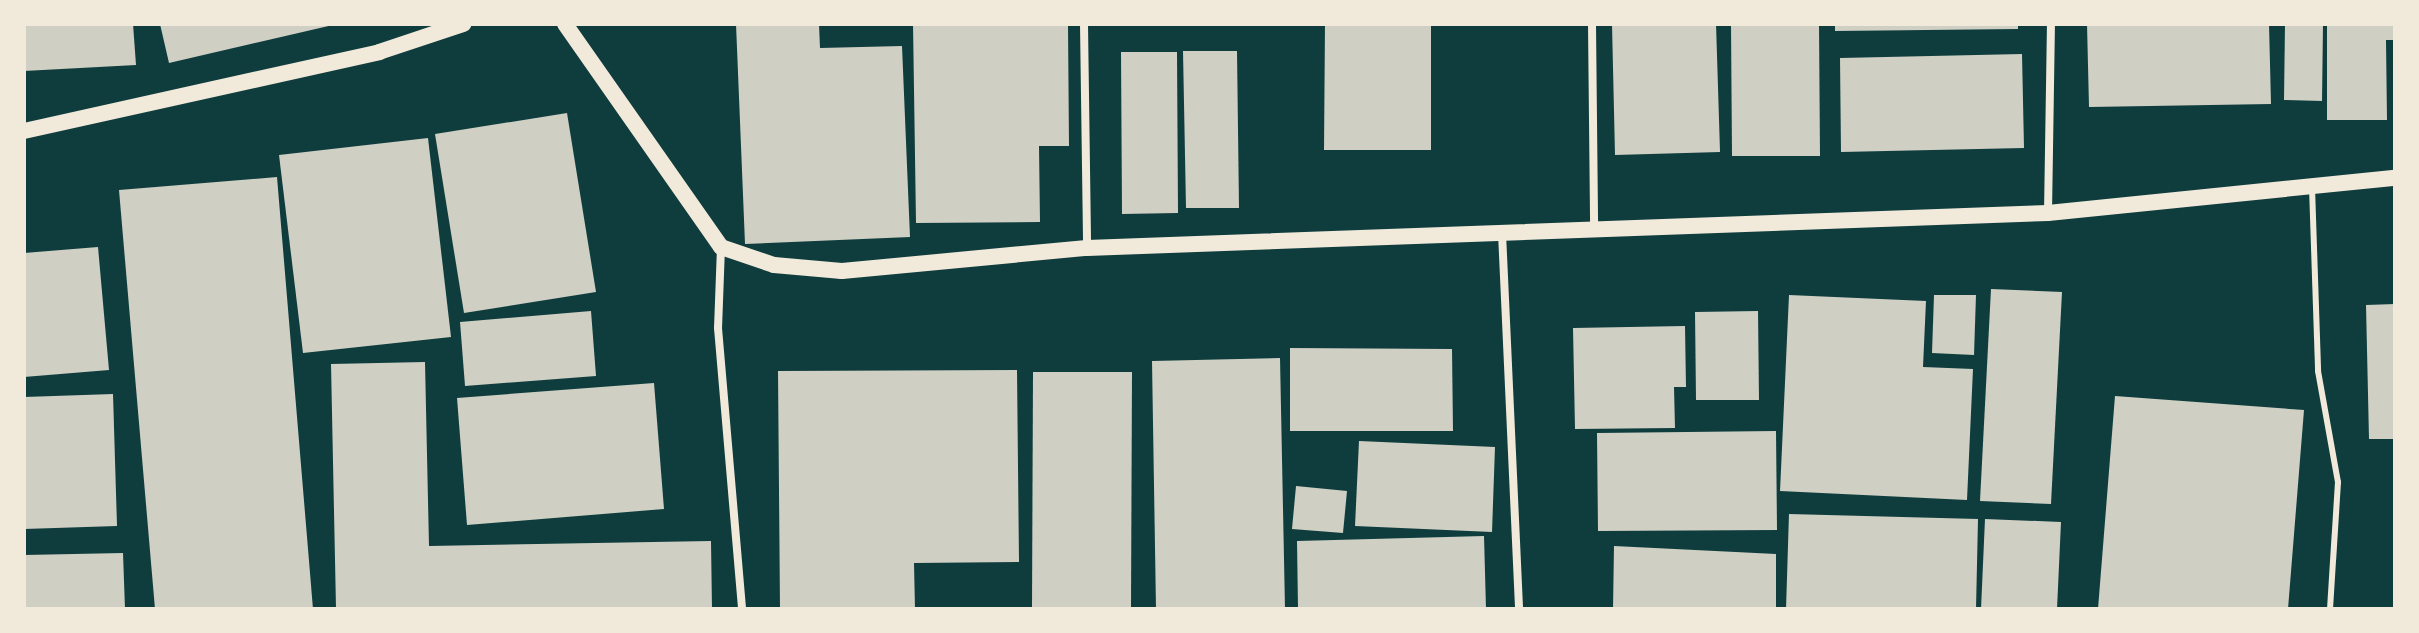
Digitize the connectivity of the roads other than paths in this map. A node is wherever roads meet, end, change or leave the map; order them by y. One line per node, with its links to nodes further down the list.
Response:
1 (463, 24): 6 (main road)
2 (565, 24): 12 (main road)
3 (1084, 24): 13 (street)
4 (1592, 24): 10 (street)
5 (2051, 24): 9 (street)
6 (24, 131)
7 (2395, 178): 8 (main road)
8 (2312, 187): 9 (main road); 16 (lane)
9 (2048, 213): 10 (main road)
10 (1594, 228): 11 (main road)
11 (1502, 229): 13 (main road); 15 (street)
12 (721, 247): 13 (main road); 14 (street)
13 (1087, 248)
14 (742, 609)
15 (1519, 609)
16 (2330, 609)

